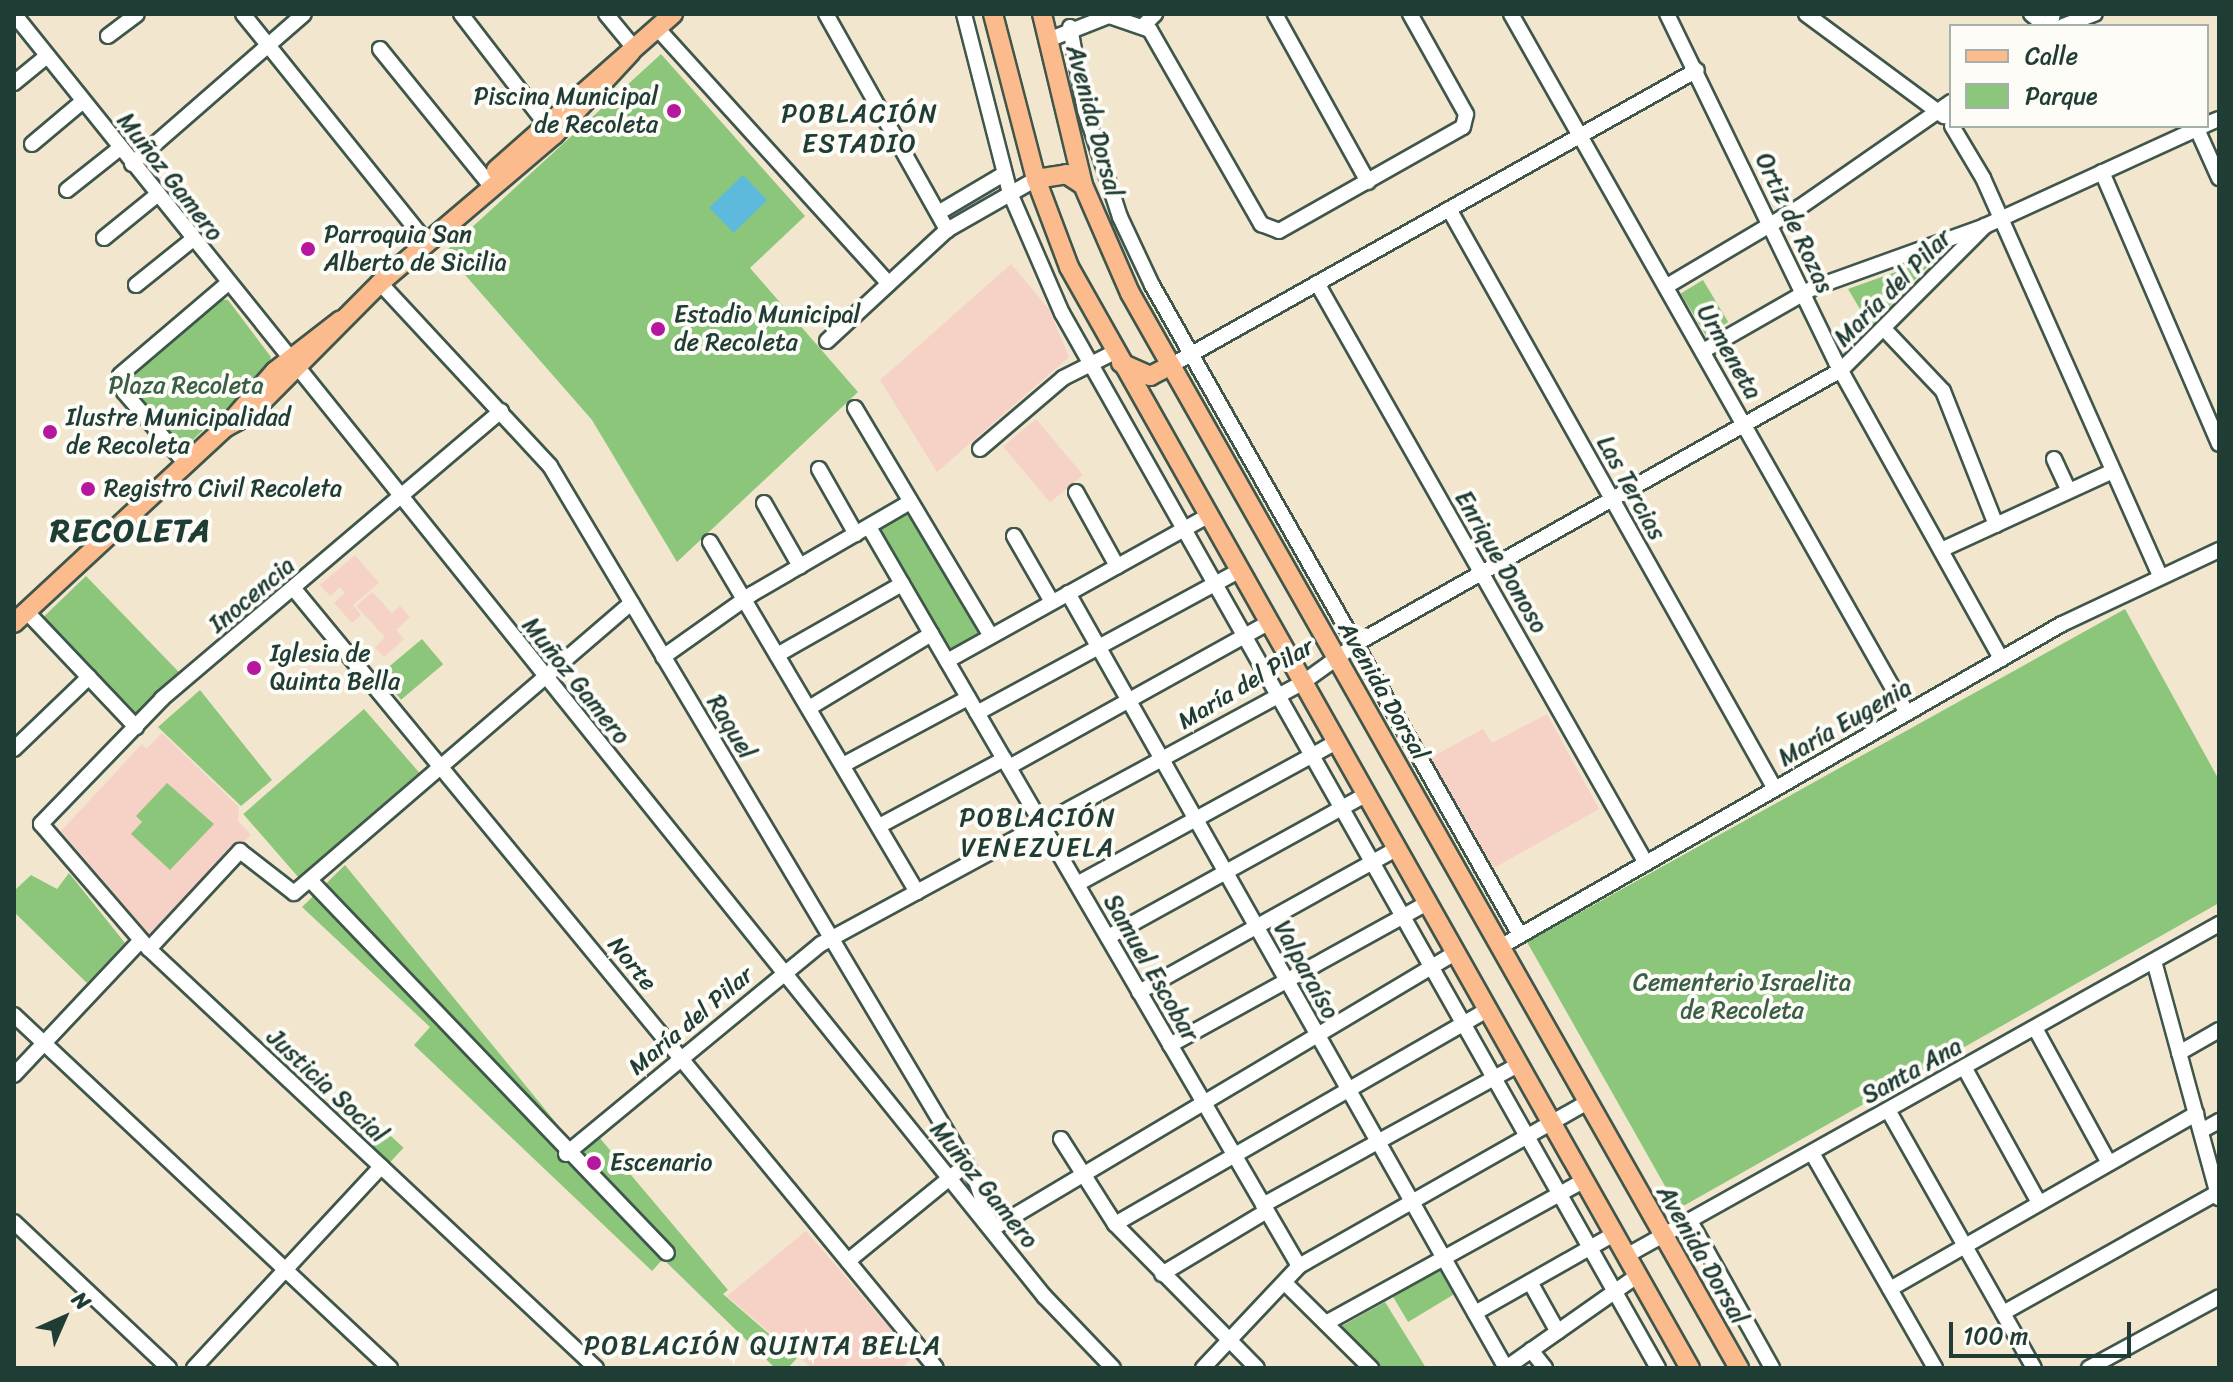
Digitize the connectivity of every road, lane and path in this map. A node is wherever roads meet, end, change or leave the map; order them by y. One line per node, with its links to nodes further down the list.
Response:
1 (14, 14): 28 (street, Muñoz Gamero)
2 (137, 14): 23 (street)
3 (243, 14): 25 (street)
4 (304, 14): 25 (street)
5 (461, 14): 38 (street)
6 (606, 14): 27 (street)
7 (673, 14): 22 (main road)
8 (826, 14): 55 (street)
9 (964, 14): 31 (street)
10 (993, 14): 30 (main road)
11 (1042, 14): 24 (main road, Avenida Dorsal)
12 (1155, 14): 20 (street)
13 (1275, 14): 48 (street)
14 (1410, 14): 48 (street)
15 (1511, 14): 39 (street, Urmeneta)
16 (1667, 14): 29 (street, Ortiz de Rozas)
17 (1806, 14): 34 (street)
18 (2095, 14): 19 (street)
19 (2068, 24)
20 (1144, 25): 21 (street); 48 (street)
21 (1070, 27): 24 (street); 73 (street, Avenida Dorsal)
22 (657, 28): 27 (main road); 66 (street)
23 (108, 36)
24 (1048, 40): 49 (main road, Avenida Dorsal)
25 (268, 46): 42 (street); 62 (street)
26 (380, 49): 47 (street)
27 (633, 51): 38 (main road)
28 (47, 56): 32 (street); 33 (street, Muñoz Gamero)
29 (1697, 70): 39 (street); 57 (street, Ortiz de Rozas)
30 (1010, 72): 31 (street); 46 (main road)
31 (980, 76): 44 (street)
32 (14, 83)
33 (83, 101): 40 (street); 41 (street, Muñoz Gamero)
34 (1945, 106): 57 (street)
35 (1953, 128): 56 (street)
36 (2198, 128): 43 (street)
37 (2203, 128): 45 (street)
38 (550, 129): 47 (main road); 53 (main road)
39 (1580, 135): 54 (street); 68 (street, Urmeneta)
40 (32, 144)
41 (120, 148): 42 (street, Muñoz Gamero); 50 (street)
42 (132, 164): 52 (street, Muñoz Gamero)
43 (2102, 172): 56 (street); 82 (street)
44 (1004, 174): 51 (street); 55 (street)
45 (2219, 178)
46 (1036, 179): 49 (main road); 51 (street); 74 (main road)
47 (486, 180): 53 (main road)
48 (1368, 182)
49 (1083, 185): 77 (main road, Avenida Dorsal)
50 (67, 190)
51 (1010, 193): 59 (street); 75 (street)
52 (157, 195): 60 (street); 61 (street, Muñoz Gamero)
53 (473, 200): 62 (main road)
54 (1449, 209): 64 (street); 91 (street, Las Tercias)
55 (938, 213): 59 (street)
56 (2000, 219): 58 (street); 87 (street)
57 (1771, 225): 68 (street); 69 (street, Ortiz de Rozas)
58 (1985, 226): 69 (street); 70 (street, María del Pilar)
59 (947, 230): 66 (street)
60 (104, 238)
61 (192, 240): 65 (street, Muñoz Gamero); 67 (street)
62 (426, 242): 63 (main road)
63 (380, 283): 76 (main road); 80 (street, Raquel)
64 (1317, 283): 73 (street); 105 (street, Enrique Donoso)
65 (227, 284): 76 (street, Muñoz Gamero); 85 (street)
66 (889, 284): 71 (street)
67 (136, 285)
68 (1667, 286): 72 (street, Urmeneta)
69 (1801, 293): 72 (street); 78 (street, Ortiz de Rozas)
70 (1887, 332): 78 (street, María del Pilar); 95 (street)
71 (827, 341)
72 (1703, 351): 81 (street, Urmeneta)
73 (1192, 353): 77 (street); 119 (street, Avenida Dorsal)
74 (1118, 358): 75 (street); 77 (main road); 94 (main road)
75 (1088, 363): 83 (street); 97 (street)
76 (292, 366): 85 (main road); 90 (street, Muñoz Gamero)
77 (1170, 366): 122 (main road, Avenida Dorsal)
78 (1841, 370): 81 (street, María del Pilar); 100 (street, Ortiz de Rozas)
79 (855, 408): 92 (street)
80 (501, 411): 90 (street, Inocencia); 113 (street, Raquel)
81 (1745, 424): 91 (street, María del Pilar); 134 (street, Urmeneta)
82 (2219, 444)
83 (980, 449)
84 (2054, 459): 88 (street)
85 (186, 464): 114 (main road)
86 (819, 469): 96 (street, Samuel Escobar)
87 (2113, 471): 88 (street); 106 (street)
88 (2069, 491): 95 (street)
89 (1076, 492): 103 (street)
90 (399, 498): 109 (street, Inocencia); 127 (street, Muñoz Gamero)
91 (1612, 499): 105 (street, María del Pilar); 143 (street, Las Tercias)
92 (910, 502): 96 (street); 117 (street)
93 (764, 503): 102 (street)
94 (1207, 516): 97 (street); 104 (main road)
95 (1996, 525): 100 (street)
96 (863, 530): 102 (street); 107 (street, Samuel Escobar)
97 (1182, 530): 103 (street); 108 (street)
98 (1014, 536): 112 (street)
99 (710, 542): 111 (street)
100 (1941, 550): 124 (street, Ortiz de Rozas)
101 (2219, 550): 106 (street, María Eugenia)
102 (800, 566): 111 (street)
103 (1117, 566): 110 (street)
104 (1239, 571): 108 (street); 115 (main road)
105 (1481, 573): 119 (street, María del Pilar); 152 (street, Enrique Donoso)
106 (2160, 576): 124 (street, María Eugenia)
107 (902, 584): 116 (street, Samuel Escobar); 121 (street)
108 (1214, 585): 118 (street); 120 (street)
109 (294, 589): 135 (street, Inocencia); 142 (street, Norte)
110 (1068, 593): 112 (street); 120 (street, Valparaíso)
111 (744, 600): 121 (street); 123 (street)
112 (1052, 602): 117 (street)
113 (631, 603): 123 (street, Raquel); 127 (street)
114 (20, 617): 126 (street)
115 (1268, 623): 118 (street); 128 (main road)
116 (931, 634): 125 (street, Samuel Escobar); 132 (street)
117 (991, 636): 125 (street)
118 (1243, 636): 129 (street); 131 (street)
119 (1359, 642): 122 (street, María del Pilar); 161 (street, Avenida Dorsal)
120 (1099, 647): 131 (street, Valparaíso); 133 (street)
121 (777, 655): 132 (street)
122 (1336, 656): 128 (street, María del Pilar); 165 (main road, Avenida Dorsal)
123 (663, 657): 163 (street, Raquel)
124 (2001, 659): 134 (street, María Eugenia)
125 (947, 661): 130 (street, Samuel Escobar)
126 (89, 677): 135 (street); 137 (street)
127 (548, 681): 142 (street); 169 (street, Muñoz Gamero)
128 (1302, 683): 129 (street, María del Pilar); 136 (main road)
129 (1276, 696): 138 (street); 139 (street, María del Pilar)
130 (968, 698): 133 (street, Samuel Escobar); 141 (street)
131 (1129, 700): 139 (street, Valparaíso); 140 (street)
132 (809, 708): 141 (street)
133 (977, 713): 140 (street, Samuel Escobar)
134 (1907, 713): 143 (street, María Eugenia)
135 (136, 727): 147 (street, Inocencia)
136 (1336, 742): 138 (street); 144 (main road)
137 (14, 749)
138 (1311, 756): 145 (street); 146 (street)
139 (1162, 759): 146 (street, Valparaíso); 148 (street, María del Pilar)
140 (1006, 763): 148 (street, Samuel Escobar); 149 (street)
141 (843, 765): 149 (street)
142 (442, 769): 154 (street); 181 (street, Norte)
143 (1775, 789): 152 (street, María Eugenia)
144 (1365, 795): 145 (street); 150 (main road)
145 (1341, 809): 151 (street); 153 (street)
146 (1196, 819): 153 (street, Valparaíso); 155 (street)
147 (41, 824): 164 (street, Justicia Social)
148 (1042, 824): 155 (street, Samuel Escobar); 156 (street, María del Pilar)
149 (879, 826): 156 (street)
150 (1396, 849): 151 (street); 157 (main road)
151 (1372, 863): 158 (street); 160 (street)
152 (1646, 863): 161 (street, María Eugenia)
153 (1226, 872): 160 (street, Valparaíso); 162 (street)
154 (310, 880): 164 (street); 198 (street)
155 (1077, 884): 162 (street, Samuel Escobar)
156 (917, 892): 163 (street, María del Pilar)
157 (1427, 903): 158 (street); 166 (main road)
158 (1402, 917): 168 (street); 170 (street)
159 (2219, 924): 167 (street, Santa Ana)
160 (1257, 927): 170 (street, Valparaíso); 171 (street)
161 (1520, 935): 165 (street, María Eugenia)
162 (1108, 937): 171 (street, Samuel Escobar)
163 (833, 938): 169 (street, María del Pilar); 201 (street, Raquel)
164 (145, 944): 178 (street); 202 (street, Justicia Social)
165 (1500, 947): 188 (main road, Avenida Dorsal)
166 (1455, 953): 168 (street); 172 (main road)
167 (2154, 961): 175 (street, Santa Ana); 180 (street)
168 (1430, 968): 174 (street); 177 (street)
169 (784, 973): 181 (street, María del Pilar); 204 (street, Muñoz Gamero)
170 (1287, 981): 177 (street, Valparaíso); 179 (street)
171 (1139, 992): 179 (street, Samuel Escobar)
172 (1487, 1010): 174 (street); 182 (main road)
173 (14, 1015): 178 (street)
174 (1462, 1024): 185 (street); 186 (street)
175 (2035, 1028): 183 (street, Santa Ana); 200 (street)
176 (2219, 1030): 180 (street)
177 (1317, 1034): 186 (street, Valparaíso); 187 (street)
178 (43, 1043): 184 (street); 224 (street)
179 (1170, 1045): 187 (street, Samuel Escobar)
180 (2179, 1053): 190 (street)
181 (681, 1058): 198 (street, María del Pilar); 222 (street, Norte)
182 (1518, 1065): 185 (street); 192 (main road)
183 (1964, 1067): 189 (street, Santa Ana); 209 (street)
184 (14, 1075)
185 (1493, 1080): 194 (street); 196 (street)
186 (1349, 1089): 196 (street, Valparaíso); 199 (street)
187 (1204, 1102): 199 (street, Samuel Escobar); 203 (street)
188 (1588, 1102): 192 (street); 216 (main road, Avenida Dorsal)
189 (1888, 1110): 197 (street, Santa Ana); 217 (street)
190 (2196, 1114): 193 (street); 200 (street)
191 (2219, 1121): 193 (street)
192 (1551, 1123): 194 (street); 205 (main road)
193 (2201, 1131): 207 (street)
194 (1526, 1138): 206 (street); 208 (street)
195 (1061, 1139): 203 (street)
196 (1378, 1142): 208 (street, Valparaíso); 210 (street)
197 (1812, 1153): 211 (street, Santa Ana); 229 (street)
198 (566, 1154): 219 (street)
199 (1235, 1155): 210 (street, Samuel Escobar); 213 (street)
200 (2109, 1163): 209 (street)
201 (966, 1164): 204 (street); 214 (street, Raquel)
202 (381, 1167): 224 (street); 242 (street, Justicia Social)
203 (1082, 1171): 213 (street); 214 (street)
204 (950, 1178): 214 (street, Muñoz Gamero); 222 (street)
205 (1583, 1181): 206 (street); 215 (main road)
206 (1559, 1194): 218 (street); 221 (street)
207 (2218, 1194): 233 (street)
208 (1412, 1202): 221 (street, Valparaíso); 223 (street)
209 (2039, 1203): 217 (street)
210 (1265, 1208): 223 (street, Samuel Escobar); 225 (street)
211 (1690, 1221): 216 (street, Santa Ana); 253 (street)
212 (14, 1222): 239 (street)
213 (1115, 1224): 225 (street)
214 (992, 1229): 244 (street, Muñoz Gamero)
215 (1614, 1234): 218 (street); 220 (main road)
216 (1664, 1235): 220 (street, Santa Ana); 252 (main road, Avenida Dorsal)
217 (1965, 1246): 229 (street); 233 (street)
218 (1590, 1248): 227 (street); 230 (street)
219 (667, 1253)
220 (1626, 1256): 226 (main road)
221 (1444, 1258): 232 (street, Valparaíso); 234 (street)
222 (848, 1261): 243 (street, Norte)
223 (1299, 1266): 228 (street)
224 (286, 1270): 240 (street); 241 (street)
225 (1162, 1274): 236 (street)
226 (1637, 1276): 230 (street); 251 (main road)
227 (1530, 1282): 232 (street); 235 (street)
228 (1286, 1284): 234 (street); 236 (street)
229 (1890, 1289): 254 (street)
230 (1615, 1292): 235 (street); 250 (street)
231 (2219, 1297): 238 (street)
232 (1475, 1313): 248 (street, Valparaíso)
233 (2003, 1313): 255 (street)
234 (1326, 1323): 247 (street)
235 (1558, 1332): 237 (street)
236 (1229, 1342): 245 (street); 246 (street)
237 (1531, 1350): 248 (street); 249 (street)
238 (2099, 1366)
239 (169, 1368)
240 (194, 1368)
241 (390, 1368)
242 (596, 1368)
243 (936, 1368)
244 (1113, 1368)
245 (1203, 1368)
246 (1257, 1368)
247 (1371, 1368)
248 (1506, 1368)
249 (1545, 1368)
250 (1658, 1368)
251 (1690, 1368)
252 (1739, 1368)
253 (1772, 1368)
254 (1935, 1368)
255 (2034, 1368)

